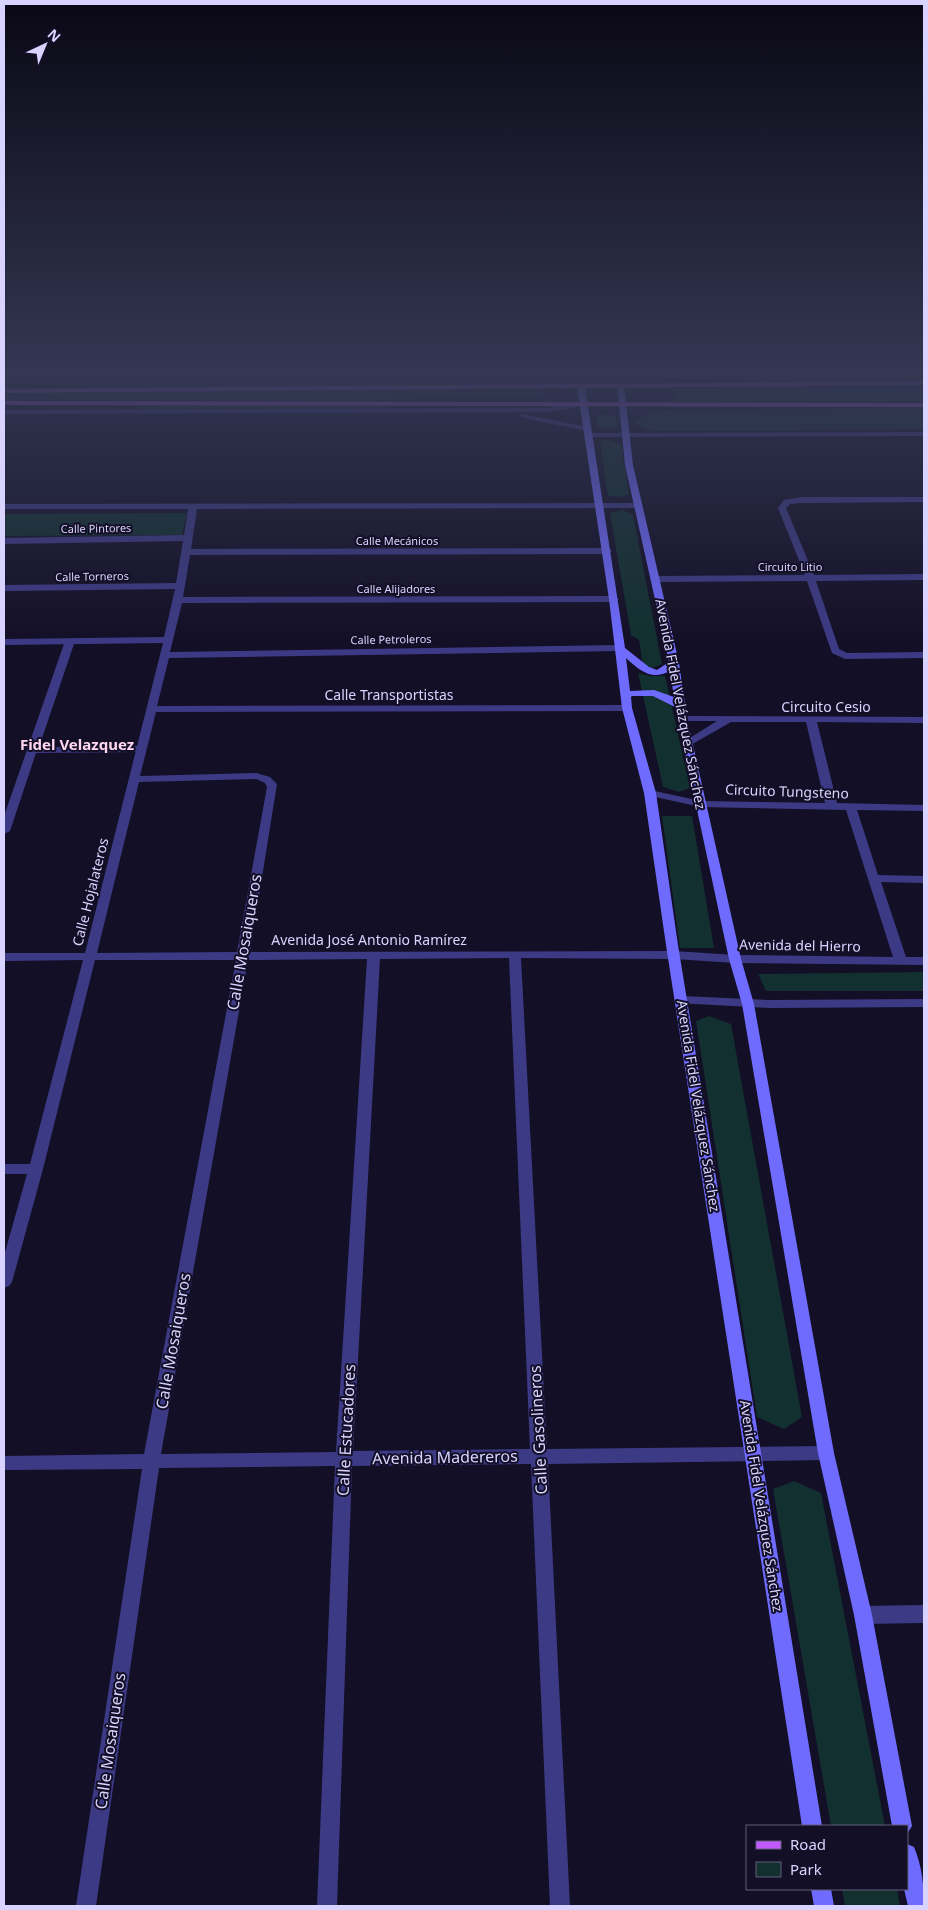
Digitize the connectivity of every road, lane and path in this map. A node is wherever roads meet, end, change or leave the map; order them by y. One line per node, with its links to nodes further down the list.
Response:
1 (594, 463): 4 (main road, Avenida Fidel Velázquez Sánchez)
2 (630, 463): 7 (main road, Avenida Fidel Velázquez Sánchez)
3 (924, 499): 12 (street)
4 (601, 505): 6 (street); 7 (street); 10 (main road, Avenida Fidel Velázquez Sánchez)
5 (4, 506): 6 (street)
6 (193, 506): 8 (street, Calle Hojalateros)
7 (638, 506): 14 (main road, Avenida Fidel Velázquez Sánchez)
8 (188, 538): 9 (street, Calle Pintores); 11 (street, Calle Hojalateros)
9 (4, 541)
10 (608, 551): 11 (street, Calle Mecánicos); 17 (main road, Avenida Fidel Velázquez Sánchez)
11 (186, 552): 15 (street, Calle Hojalateros)
12 (810, 577): 13 (street, Circuito Litio); 14 (street, Circuito Litio); 24 (street)
13 (924, 577)
14 (656, 579): 25 (main road, Avenida Fidel Velázquez Sánchez)
15 (180, 586): 16 (street, Calle Torneros); 18 (street, Calle Hojalateros)
16 (4, 588)
17 (614, 599): 18 (street, Calle Alijadores); 22 (main road, Avenida Fidel Velázquez Sánchez)
18 (178, 600): 19 (street, Calle Hojalateros)
19 (168, 640): 20 (street); 23 (street, Calle Hojalateros)
20 (70, 641): 21 (street); 33 (street)
21 (4, 642)
22 (619, 648): 23 (street, Calle Petroleros); 25 (main road); 26 (main road, Avenida Fidel Velázquez Sánchez)
23 (164, 655): 27 (street, Calle Hojalateros)
24 (924, 655)
25 (674, 663): 28 (main road, Avenida Fidel Velázquez Sánchez)
26 (626, 702): 27 (street, Calle Transportistas); 28 (main road); 36 (main road, Avenida Fidel Velázquez Sánchez)
27 (151, 709): 34 (street, Calle Hojalateros)
28 (681, 711): 29 (street, Circuito Cesio); 32 (main road, Avenida Fidel Velázquez Sánchez)
29 (728, 719): 30 (street, Circuito Cesio); 32 (street)
30 (811, 720): 31 (street, Circuito Cesio); 38 (street)
31 (924, 720)
32 (689, 742): 37 (main road, Avenida Fidel Velázquez Sánchez)
33 (32, 750): 34 (street); 41 (street)
34 (141, 750): 35 (street, Calle Hojalateros)
35 (133, 779): 47 (street, Calle Mosaiqueros); 49 (street, Calle Hojalateros)
36 (650, 793): 37 (street, Circuito Tungsteno); 46 (main road, Avenida Fidel Velázquez Sánchez)
37 (701, 804): 38 (street, Circuito Tungsteno); 50 (main road, Avenida Fidel Velázquez Sánchez)
38 (832, 807): 39 (street, Circuito Tungsteno)
39 (851, 808): 40 (street, Circuito Tungsteno); 42 (street)
40 (924, 808)
41 (4, 831)
42 (874, 878): 43 (street); 51 (street)
43 (924, 879)
44 (374, 954): 45 (street, Avenida José Antonio Ramírez); 47 (street, Avenida José Antonio Ramírez); 62 (street, Calle Estucadores)
45 (515, 954): 46 (street, Avenida José Antonio Ramírez); 61 (street, Calle Gasolineros)
46 (674, 955): 50 (street, Avenida del Hierro); 53 (main road, Avenida Fidel Velázquez Sánchez)
47 (242, 956): 49 (street, Avenida José Antonio Ramírez); 64 (street, Calle Mosaiqueros)
48 (4, 957): 49 (street, Avenida José Antonio Ramírez)
49 (90, 957): 57 (street, Calle Hojalateros)
50 (735, 959): 51 (street, Avenida del Hierro); 54 (main road, Avenida Fidel Velázquez Sánchez)
51 (901, 962): 52 (street, Avenida del Hierro)
52 (924, 962)
53 (682, 1000): 54 (street); 60 (main road, Avenida Fidel Velázquez Sánchez)
54 (748, 1004): 55 (street); 59 (main road, Avenida Fidel Velázquez Sánchez)
55 (924, 1004)
56 (4, 1169): 57 (street)
57 (36, 1169): 58 (street, Calle Hojalateros)
58 (4, 1282)
59 (826, 1453): 60 (street, Avenida Madereros); 65 (main road, Avenida Fidel Velázquez Sánchez)
60 (754, 1454): 61 (street, Avenida Madereros); 67 (main road, Avenida Fidel Velázquez Sánchez)
61 (539, 1455): 62 (street, Avenida Madereros); 73 (street, Calle Gasolineros)
62 (344, 1458): 64 (street, Avenida Madereros); 72 (street, Calle Estucadores)
63 (4, 1463): 64 (street, Avenida Madereros)
64 (150, 1463): 71 (street, Calle Mosaiqueros)
65 (863, 1614): 66 (street); 68 (main road, Avenida Fidel Velázquez Sánchez)
66 (924, 1614)
67 (812, 1825)
68 (902, 1825)
69 (908, 1859): 75 (main road)
70 (821, 1890): 74 (main road)
71 (86, 1906)
72 (327, 1906)
73 (560, 1906)
74 (824, 1906)
75 (918, 1906)

